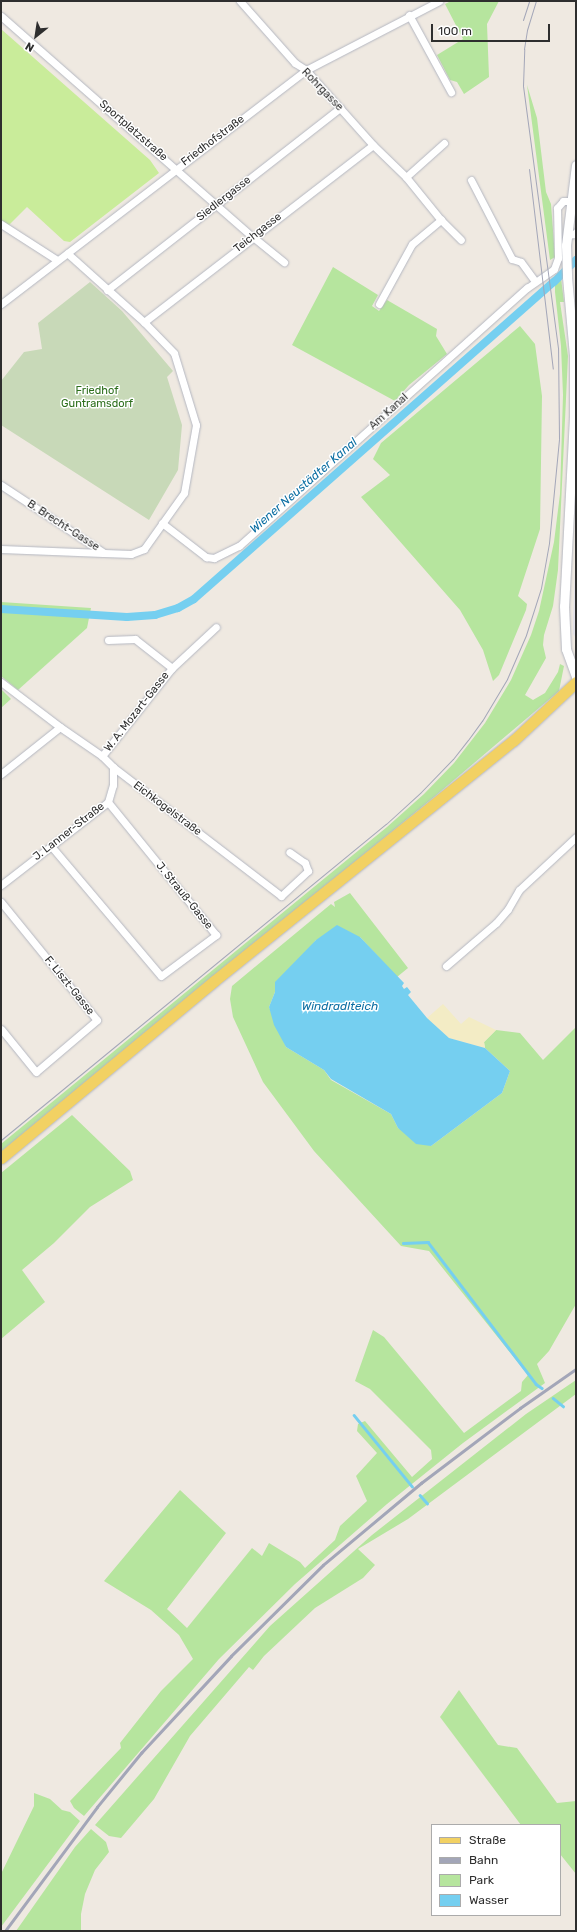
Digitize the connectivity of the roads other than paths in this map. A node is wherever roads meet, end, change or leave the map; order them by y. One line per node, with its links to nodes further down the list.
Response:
1 (240, 1): 5 (street, Rohrgasse)
2 (439, 1): 3 (street, Friedhofstraße)
3 (409, 15): 5 (street, Friedhofstraße); 6 (street)
4 (1, 16): 11 (street, Sportplatzstraße)
5 (306, 70): 7 (street, Rohrgasse); 11 (street, Friedhofstraße)
6 (451, 92)
7 (340, 108): 9 (street, Rohrgasse); 15 (street, Siedlergasse)
8 (444, 143): 12 (street)
9 (373, 145): 12 (street, Rohrgasse); 19 (street, Teichgasse)
10 (576, 165): 14 (street)
11 (176, 169): 15 (street, Sportplatzstraße); 21 (street, Friedhofstraße)
12 (406, 177): 16 (street, Rohrgasse)
13 (471, 180): 24 (street)
14 (571, 201): 18 (street); 24 (street, Am Kanal)
15 (216, 205): 19 (street, Sportplatzstraße); 25 (street, Siedlergasse)
16 (441, 220): 20 (street, Rohrgasse); 27 (street)
17 (1, 224): 22 (street)
18 (572, 233): 36 (street)
19 (253, 237): 23 (street, Sportplatzstraße); 28 (street, Teichgasse)
20 (461, 240)
21 (67, 254): 22 (street, Friedhofstraße); 25 (street)
22 (57, 260): 26 (street, Friedhofstraße)
23 (284, 262)
24 (535, 282): 30 (street, Am Kanal)
25 (107, 290): 28 (street)
26 (1, 304)
27 (379, 304)
28 (144, 322): 30 (street)
29 (1, 485): 32 (street, B. Brecht-Gasse)
30 (162, 523): 32 (street, B. Brecht-Gasse)
31 (1, 549): 32 (street)
32 (104, 553)
33 (216, 626): 35 (street, W. A. Mozart-Gasse)
34 (108, 640): 35 (street, W. A. Mozart-Gasse)
35 (172, 668): 40 (street, W. A. Mozart-Gasse)
36 (576, 676)
37 (1, 682): 39 (street, Eichkogelstraße)
38 (576, 682): 51 (main road)
39 (60, 727): 40 (street, Eichkogelstraße); 42 (street)
40 (102, 756): 41 (street, Eichkogelstraße)
41 (113, 767): 43 (street, J. Lanner-Straße); 46 (street, Eichkogelstraße)
42 (1, 774)
43 (108, 802): 45 (street, J. Lanner-Straße); 45 (street, J. Strauß-Gasse)
44 (576, 837): 49 (street)
45 (52, 846): 47 (street, J. Lanner-Straße)
46 (288, 852)
47 (1, 885)
48 (1, 902): 50 (street, F. Liszt-Gasse)
49 (446, 966)
50 (1, 1029)
51 (1, 1158)

